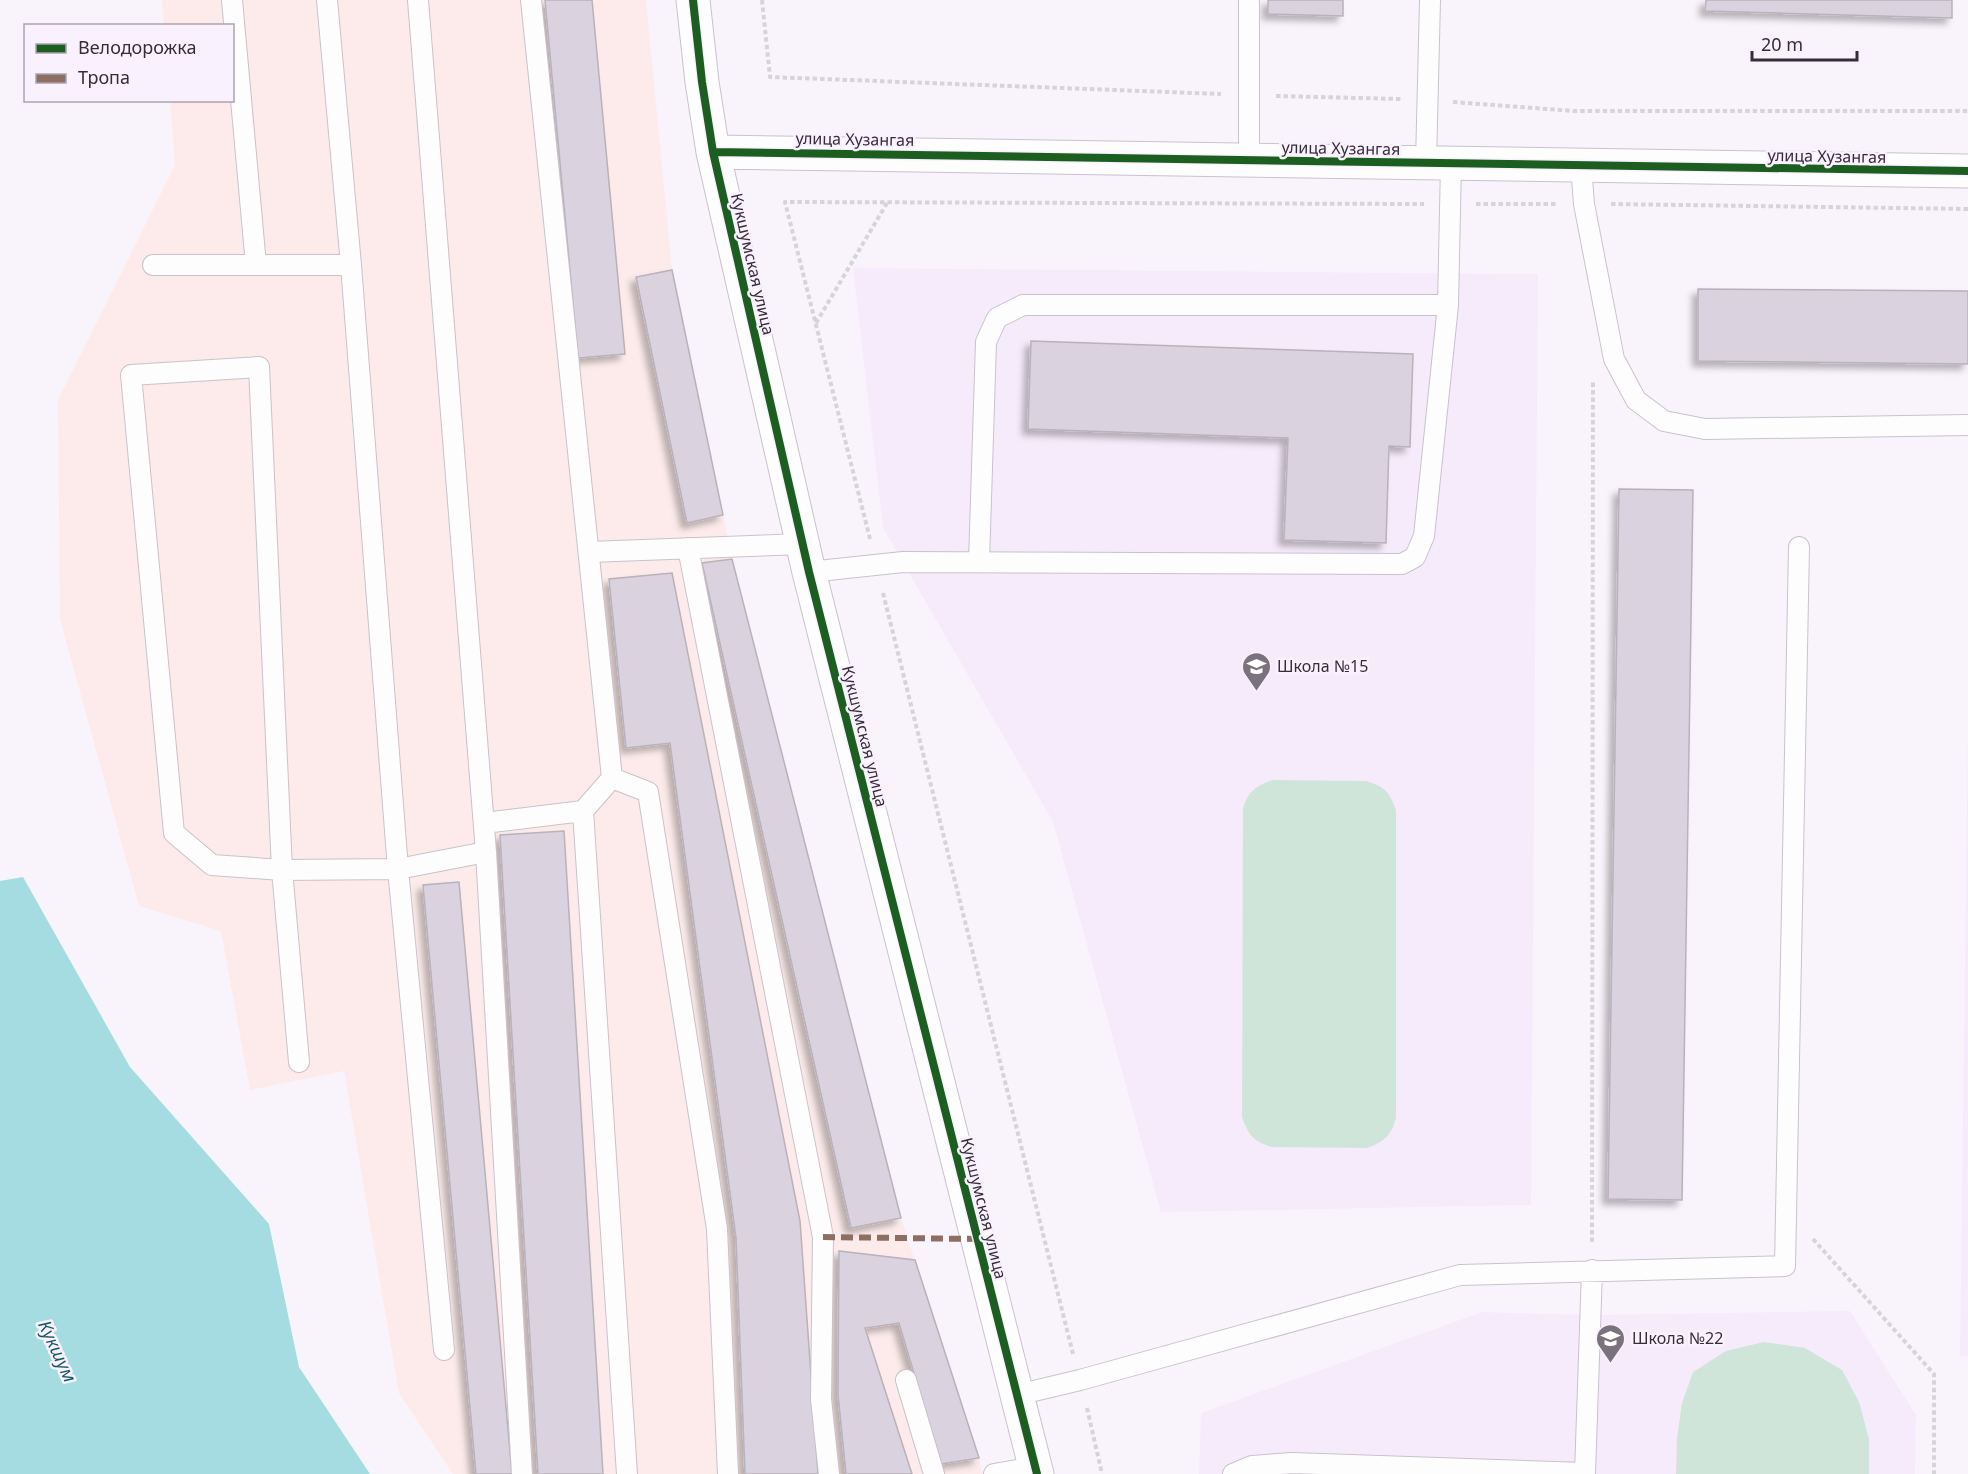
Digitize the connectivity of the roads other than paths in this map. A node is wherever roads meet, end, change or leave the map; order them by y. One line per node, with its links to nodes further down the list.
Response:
1 (232, 0): 14 (lane)
2 (327, 0): 15 (lane)
3 (418, 0): 25 (lane)
4 (531, 0): 20 (lane)
5 (693, 0): 8 (street, Кукшумская улица)
6 (1249, 0): 9 (lane)
7 (1430, 0): 10 (lane)
8 (713, 152): 9 (street, улица Хузангая); 21 (street, Кукшумская улица)
9 (1249, 159): 10 (street, улица Хузангая)
10 (1438, 163): 11 (street, улица Хузангая); 16 (lane)
11 (1581, 165): 12 (street, улица Хузангая); 17 (lane)
12 (1968, 171)
13 (153, 265): 14 (lane)
14 (256, 265): 15 (lane)
15 (351, 265): 27 (lane)
16 (1448, 305): 22 (lane); 22 (lane)
17 (1968, 425)
18 (1799, 547): 30 (lane)
19 (688, 548): 20 (lane); 21 (lane); 38 (lane)
20 (590, 552): 23 (lane)
21 (806, 558): 22 (lane); 33 (street, Кукшумская улица)
22 (979, 562)
23 (612, 778): 24 (lane); 37 (lane)
24 (583, 811): 25 (lane); 36 (lane)
25 (484, 823): 26 (lane)
26 (486, 852): 27 (lane); 35 (lane)
27 (398, 869): 28 (lane); 31 (lane)
28 (282, 870): 28 (lane); 29 (lane)
29 (299, 1062)
30 (1592, 1270): 33 (lane); 42 (lane)
31 (444, 1350)
32 (906, 1380): 39 (lane)
33 (1017, 1395): 34 (street, Кукшумская улица)
34 (1036, 1470): 40 (lane)
35 (522, 1474)
36 (627, 1474)
37 (728, 1474)
38 (829, 1474)
39 (934, 1474)
40 (994, 1474)
41 (1233, 1474): 42 (lane)
42 (1585, 1474)

